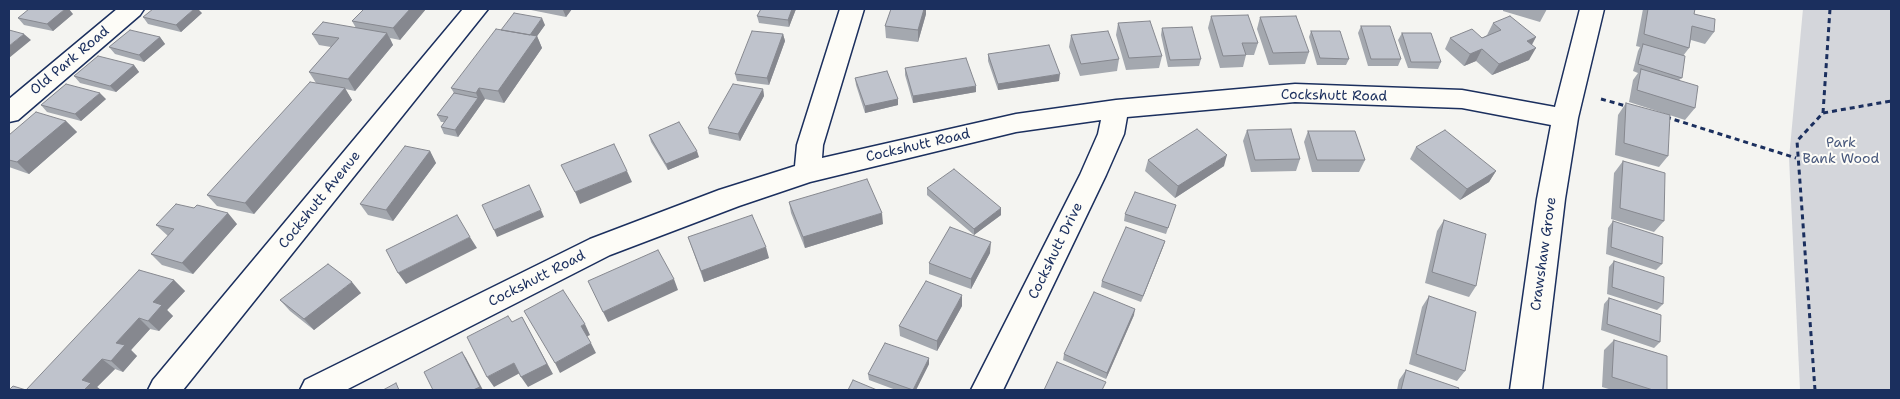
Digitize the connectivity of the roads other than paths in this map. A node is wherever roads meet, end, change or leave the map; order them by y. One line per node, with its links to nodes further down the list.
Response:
1 (132, 9): 6 (street, Old Park Road)
2 (476, 9): 9 (street, Cockshutt Avenue)
3 (852, 9): 8 (street)
4 (1592, 9): 7 (street, Crawshaw Grove)
5 (1116, 109): 7 (street, Cockshutt Road); 8 (street, Cockshutt Road); 11 (street, Cockshutt Drive)
6 (9, 113)
7 (1564, 118): 12 (street, Crawshaw Grove)
8 (808, 172): 10 (street, Cockshutt Road)
9 (164, 390)
10 (316, 390)
11 (987, 390)
12 (1526, 390)

